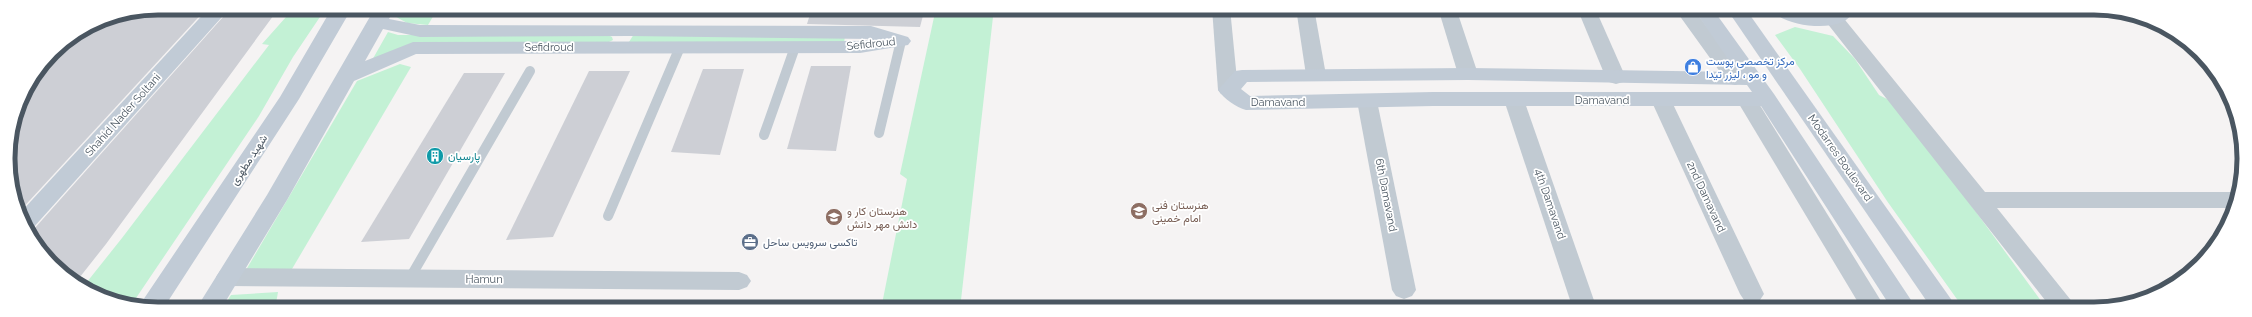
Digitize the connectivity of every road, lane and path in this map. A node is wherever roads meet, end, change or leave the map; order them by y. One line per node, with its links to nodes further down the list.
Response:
1 (214, 15): 38 (street, Shahid Nader Soltani)
2 (338, 15): 44 (street, شهید مطهری)
3 (381, 15): 14 (street, Sefidroud); 23 (street)
4 (1222, 15): 27 (street)
5 (1305, 15): 22 (street)
6 (1450, 15): 21 (street)
7 (1589, 15): 25 (street)
8 (1688, 15): 26 (street)
9 (1706, 15): 26 (street)
10 (1740, 15): 49 (street, Modarres Boulevard)
11 (1792, 15): 12 (street)
12 (1834, 15)
13 (1841, 15): 35 (street)
14 (626, 38): 15 (street, Sefidroud); 17 (street, Sefidroud); 23 (street, Sefidroud)
15 (855, 40): 16 (street, Sefidroud); 18 (street, Sefidroud)
16 (901, 41): 33 (lane)
17 (680, 47): 18 (street, Sefidroud); 37 (lane)
18 (795, 47): 34 (lane)
19 (530, 71): 40 (lane)
20 (1427, 74): 21 (street, Damavand); 22 (street, Damavand); 28 (street)
21 (1468, 74): 24 (street, Damavand)
22 (1316, 75): 27 (street, Damavand)
23 (347, 76): 39 (street)
24 (1573, 77): 25 (street, Damavand); 30 (street)
25 (1616, 78): 26 (street, Damavand)
26 (1750, 89): 31 (street, Damavand); 47 (street); 48 (street)
27 (1228, 90): 32 (street, Damavand)
28 (1433, 99): 29 (street, Damavand); 32 (street, Damavand)
29 (1514, 100): 30 (street, Damavand); 46 (street, 4th Damavand)
30 (1580, 100): 31 (street, Damavand)
31 (1661, 100): 43 (street, 2nd Damavand)
32 (1367, 101): 42 (street, 6th Damavand)
33 (879, 133)
34 (764, 135)
35 (1980, 200): 36 (street); 50 (street)
36 (2231, 200)
37 (608, 216)
38 (28, 218)
39 (228, 277): 40 (street, Hamun); 45 (street)
40 (410, 278): 41 (street, Hamun)
41 (739, 281)
42 (1404, 290)
43 (1752, 294)
44 (155, 302)
45 (212, 302)
46 (1583, 302)
47 (1870, 302)
48 (1900, 302)
49 (1941, 302)
50 (2060, 302)

